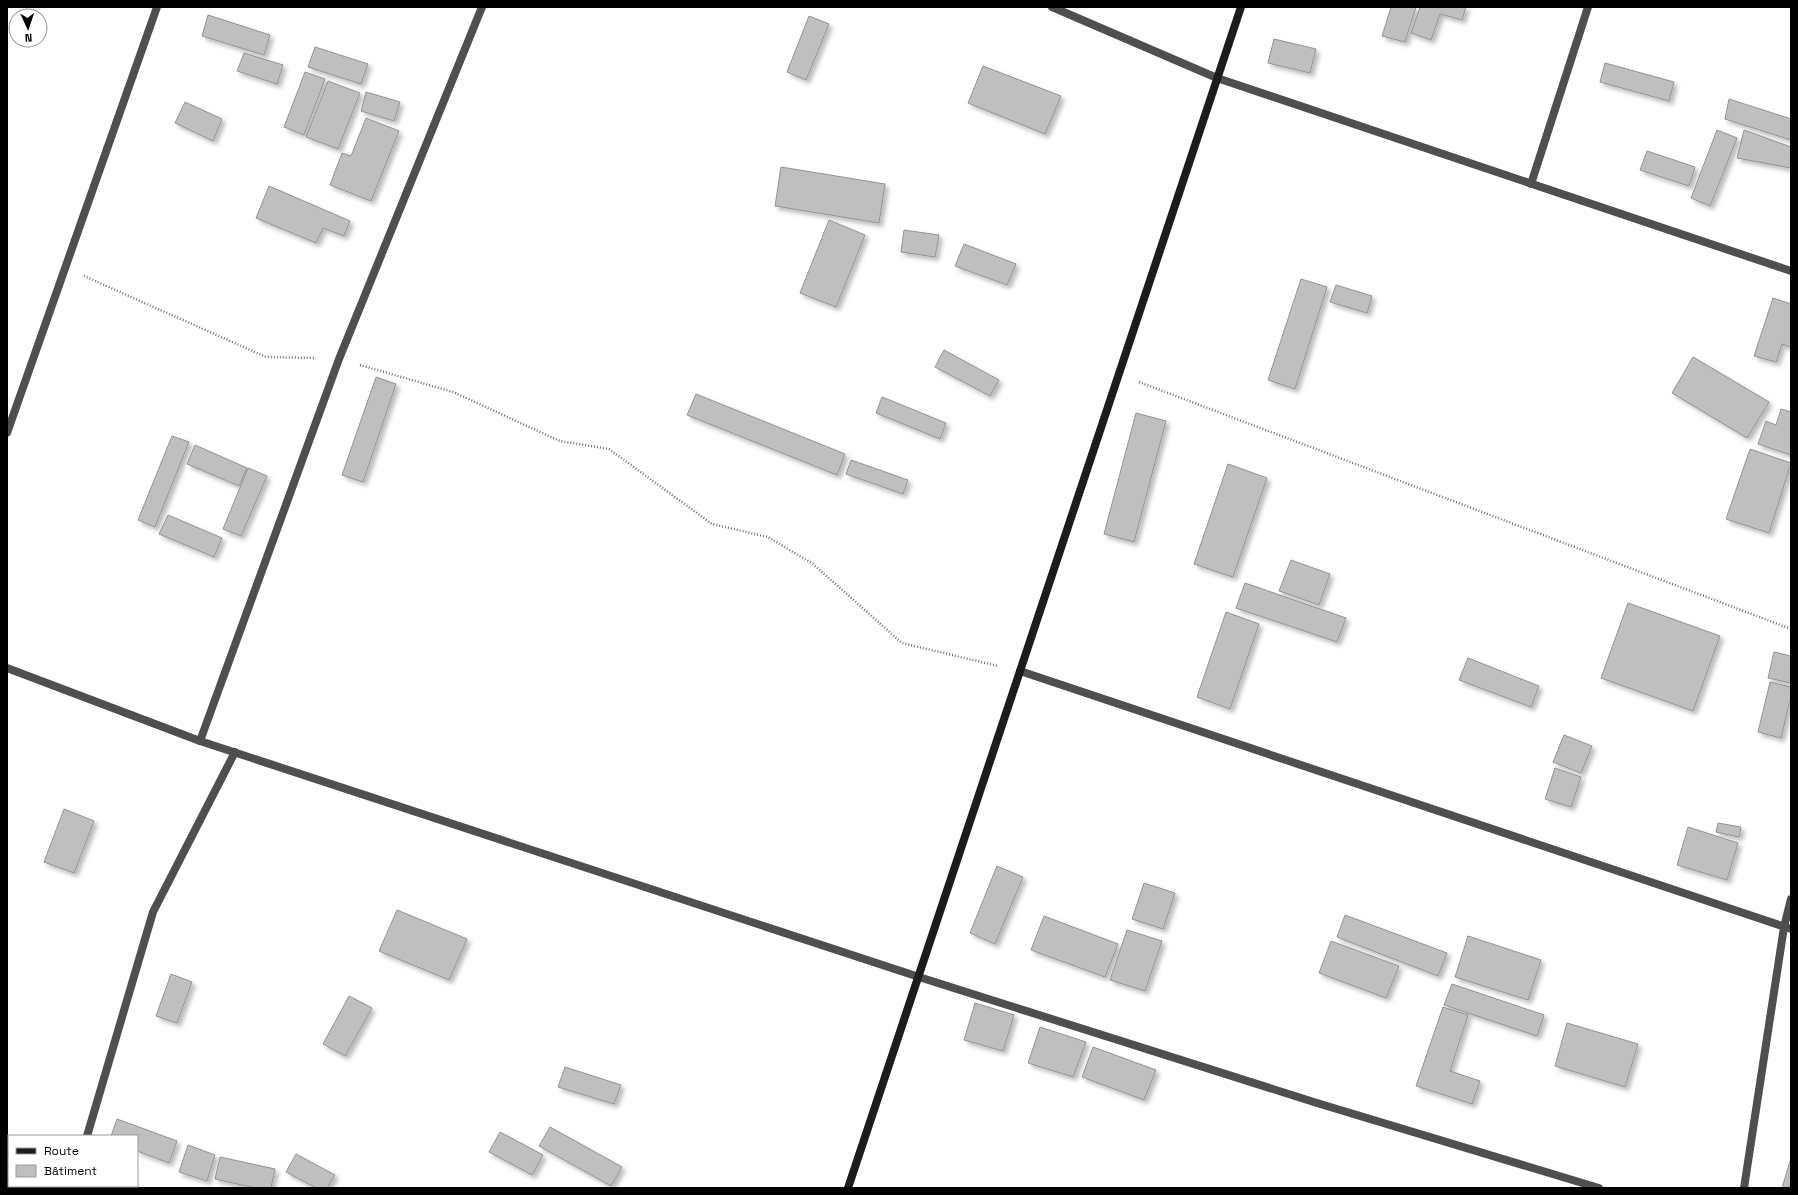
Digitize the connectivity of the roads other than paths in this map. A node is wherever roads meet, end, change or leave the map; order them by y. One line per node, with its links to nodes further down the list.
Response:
1 (157, 7): 9 (street)
2 (482, 7): 12 (street)
3 (1052, 7): 6 (street)
4 (1241, 7): 6 (street)
5 (1588, 7): 7 (street)
6 (1217, 78): 7 (street); 11 (street)
7 (1531, 184): 8 (street)
8 (1791, 271)
9 (7, 433)
10 (7, 668): 12 (street)
11 (1020, 672): 15 (street); 16 (street)
12 (200, 741): 13 (street)
13 (235, 752): 16 (street); 17 (street)
14 (1791, 900): 15 (street)
15 (1788, 928): 20 (street)
16 (919, 977): 18 (street); 19 (street)
17 (87, 1135)
18 (848, 1188)
19 (1599, 1188)
20 (1744, 1188)

